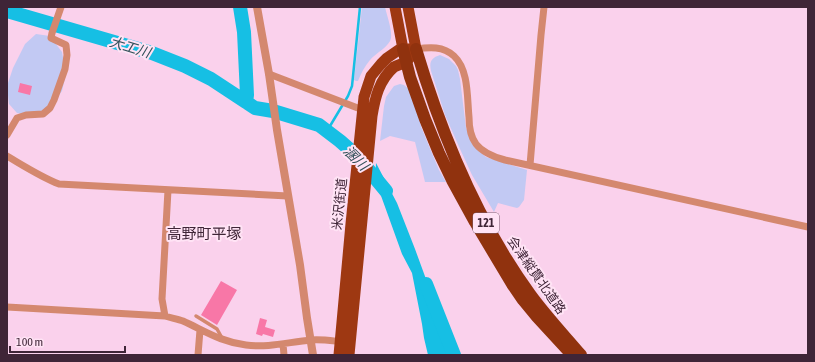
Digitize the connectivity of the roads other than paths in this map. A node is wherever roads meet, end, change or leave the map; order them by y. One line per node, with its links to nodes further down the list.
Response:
1 (257, 7): 9 (street)
2 (395, 7): 6 (highway, 121)
3 (408, 7): 7 (highway, 121)
4 (544, 7): 13 (street)
5 (60, 9): 11 (street)
6 (403, 48): 7 (highway); 8 (highway, 121); 10 (highway, 米沢街道)
7 (416, 50): 8 (highway, 米沢街道); 13 (street); 31 (highway, 会津縦貫北道路 / 121)
8 (406, 61): 10 (highway, 米沢街道); 30 (highway, 会津縦貫北道路 / 121)
9 (269, 74): 10 (street); 15 (street)
10 (366, 113): 23 (highway, 米沢街道)
11 (7, 135)
12 (7, 156): 14 (street)
13 (530, 165): 16 (street)
14 (168, 190): 15 (street); 18 (street)
15 (288, 196): 22 (street)
16 (808, 227)
17 (7, 307): 18 (street)
18 (165, 316): 20 (street)
19 (196, 316): 21 (lane)
20 (200, 330): 21 (street); 25 (street)
21 (223, 340): 24 (street)
22 (311, 340): 23 (street); 24 (street); 27 (street)
23 (346, 342): 28 (highway, 米沢街道); 29 (highway, 米沢街道)
24 (284, 344): 26 (street)
25 (198, 355)
26 (284, 355)
27 (313, 355)
28 (339, 355)
29 (350, 355)
30 (572, 355)
31 (581, 355)

